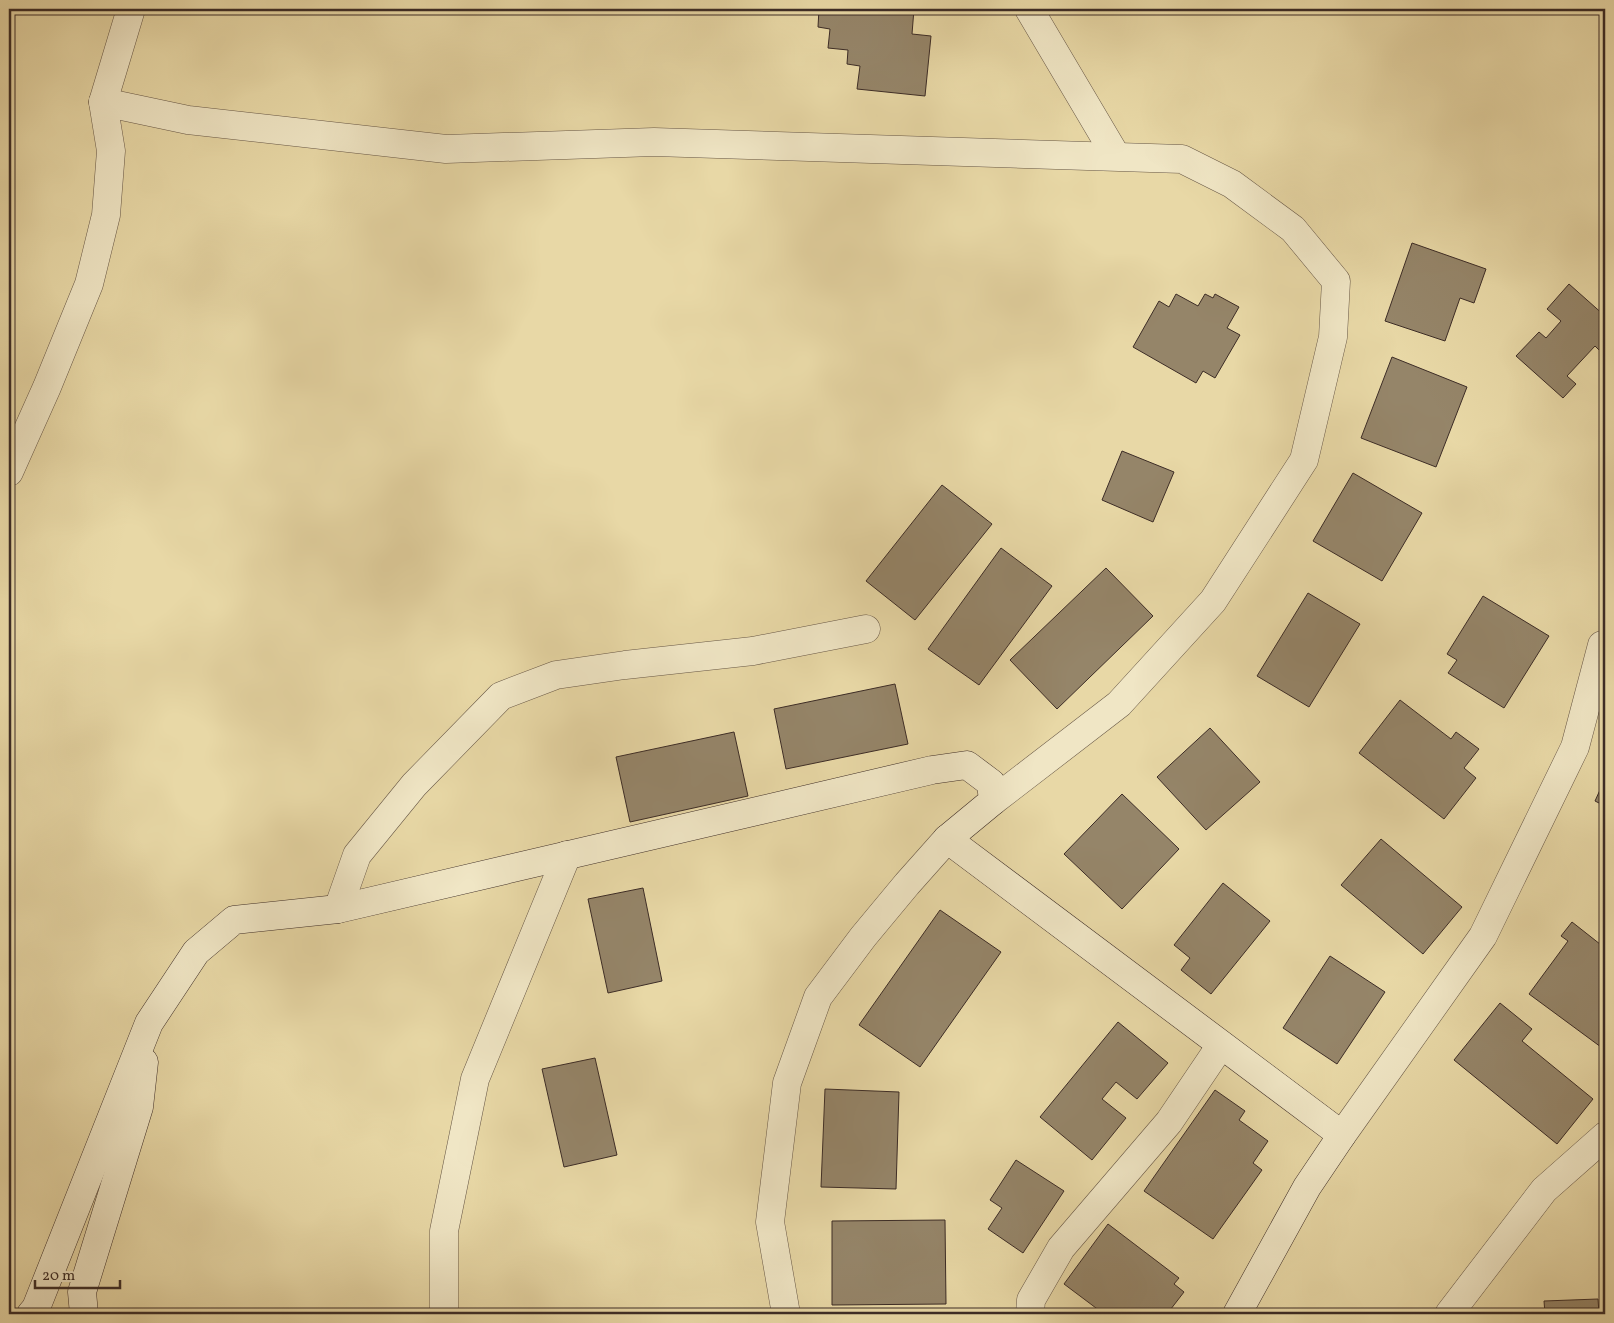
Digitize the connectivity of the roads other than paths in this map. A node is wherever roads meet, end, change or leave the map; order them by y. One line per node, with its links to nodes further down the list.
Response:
1 (131, 9): 3 (street)
2 (1029, 9): 4 (street)
3 (103, 102): 4 (street); 5 (street)
4 (1116, 156): 8 (street)
5 (9, 472)
6 (866, 630): 11 (street)
7 (1602, 645): 14 (street)
8 (993, 801): 9 (street); 10 (street)
9 (947, 839): 13 (street); 19 (street)
10 (567, 855): 11 (street); 18 (street)
11 (338, 909): 12 (street)
12 (149, 1023): 16 (street); 17 (street)
13 (1221, 1045): 14 (street); 20 (street)
14 (1342, 1135): 21 (street)
15 (1605, 1136): 22 (street)
16 (31, 1314)
17 (84, 1314)
18 (444, 1314)
19 (786, 1314)
20 (1030, 1314)
21 (1237, 1314)
22 (1449, 1314)

